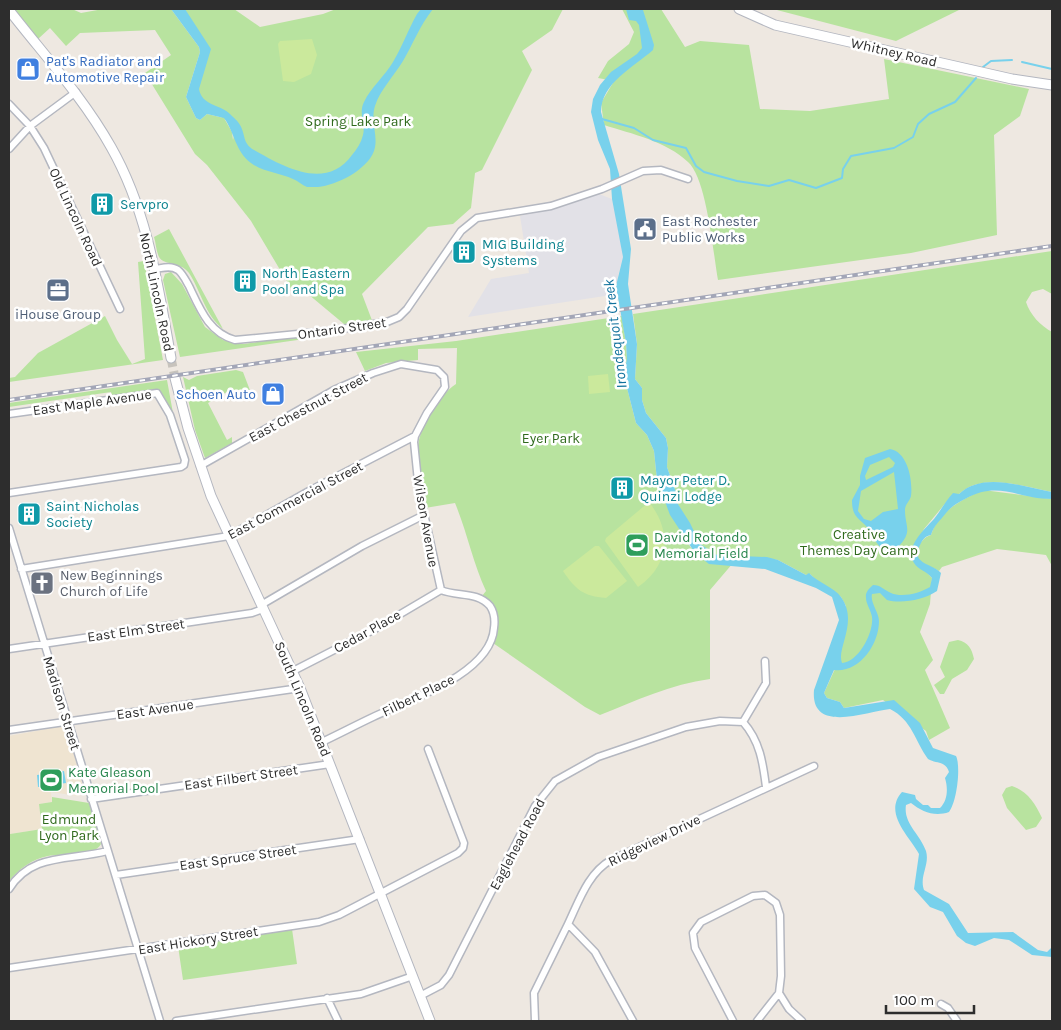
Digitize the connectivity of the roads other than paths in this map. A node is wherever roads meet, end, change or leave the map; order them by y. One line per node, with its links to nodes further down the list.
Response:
1 (739, 9): 3 (street, Whitney Road)
2 (9, 10): 4 (street, North Lincoln Road)
3 (1052, 85)
4 (76, 92): 6 (street); 9 (street, North Lincoln Road)
5 (9, 104): 6 (street)
6 (30, 126): 7 (street); 10 (street, Old Lincoln Road)
7 (9, 149)
8 (688, 179): 9 (street, Ontario Street)
9 (155, 270): 11 (street, North Lincoln Road)
10 (120, 309)
11 (171, 358)
12 (175, 378): 15 (street, South Lincoln Road)
13 (9, 414): 16 (street, East Maple Avenue)
14 (415, 436): 15 (street, East Chestnut Street); 17 (street, Wilson Avenue); 19 (street, East Commercial Street)
15 (200, 466): 19 (street, South Lincoln Road)
16 (9, 493)
17 (424, 515): 21 (street, Wilson Avenue); 22 (street, East Elm Street)
18 (9, 528): 20 (street, Madison Street)
19 (229, 536): 20 (street, East Commercial Street); 22 (street, South Lincoln Road)
20 (21, 569): 23 (street, Madison Street)
21 (441, 590): 26 (street, Cedar Place); 31 (street, Filbert Place)
22 (262, 607): 23 (street, East Elm Street); 26 (street, South Lincoln Road)
23 (44, 643): 24 (street, East Elm Street); 28 (street, Madison Street)
24 (9, 649)
25 (765, 661): 29 (street)
26 (293, 671): 27 (street, South Lincoln Road)
27 (300, 688): 28 (street, East Avenue); 31 (street, South Lincoln Road)
28 (68, 721): 30 (street, East Avenue); 36 (street, Madison Street)
29 (743, 722): 35 (street); 47 (street, Eaglehead Road)
30 (9, 730)
31 (322, 742): 33 (street, South Lincoln Road)
32 (428, 749): 41 (street, East Hickory Street)
33 (330, 764): 36 (street, East Filbert Street); 37 (street, South Lincoln Road)
34 (814, 766): 35 (street, Ridgeview Drive)
35 (766, 787): 42 (street, Ridgeview Drive)
36 (91, 799): 38 (street, Madison Street)
37 (360, 839): 39 (street, East Spruce Street); 41 (street, South Lincoln Road)
38 (108, 851): 39 (street, Madison Street); 40 (street)
39 (116, 875): 43 (street, Madison Street)
40 (9, 889)
41 (381, 892): 43 (street, East Hickory Street); 45 (street, South Lincoln Road)
42 (568, 924): 54 (street, Ridgeview Drive); 55 (street)
43 (138, 949): 44 (street, East Hickory Street); 50 (street, Madison Street)
44 (9, 968)
45 (413, 976): 47 (street, South Lincoln Road); 48 (street)
46 (779, 993): 56 (street); 57 (street); 58 (street)
47 (420, 996): 53 (street, South Lincoln Road)
48 (327, 998): 51 (street); 52 (street)
49 (941, 1004): 59 (street)
50 (160, 1021)
51 (176, 1021)
52 (338, 1021)
53 (430, 1021)
54 (535, 1021)
55 (633, 1021)
56 (733, 1021)
57 (757, 1021)
58 (802, 1021)
59 (957, 1021)

